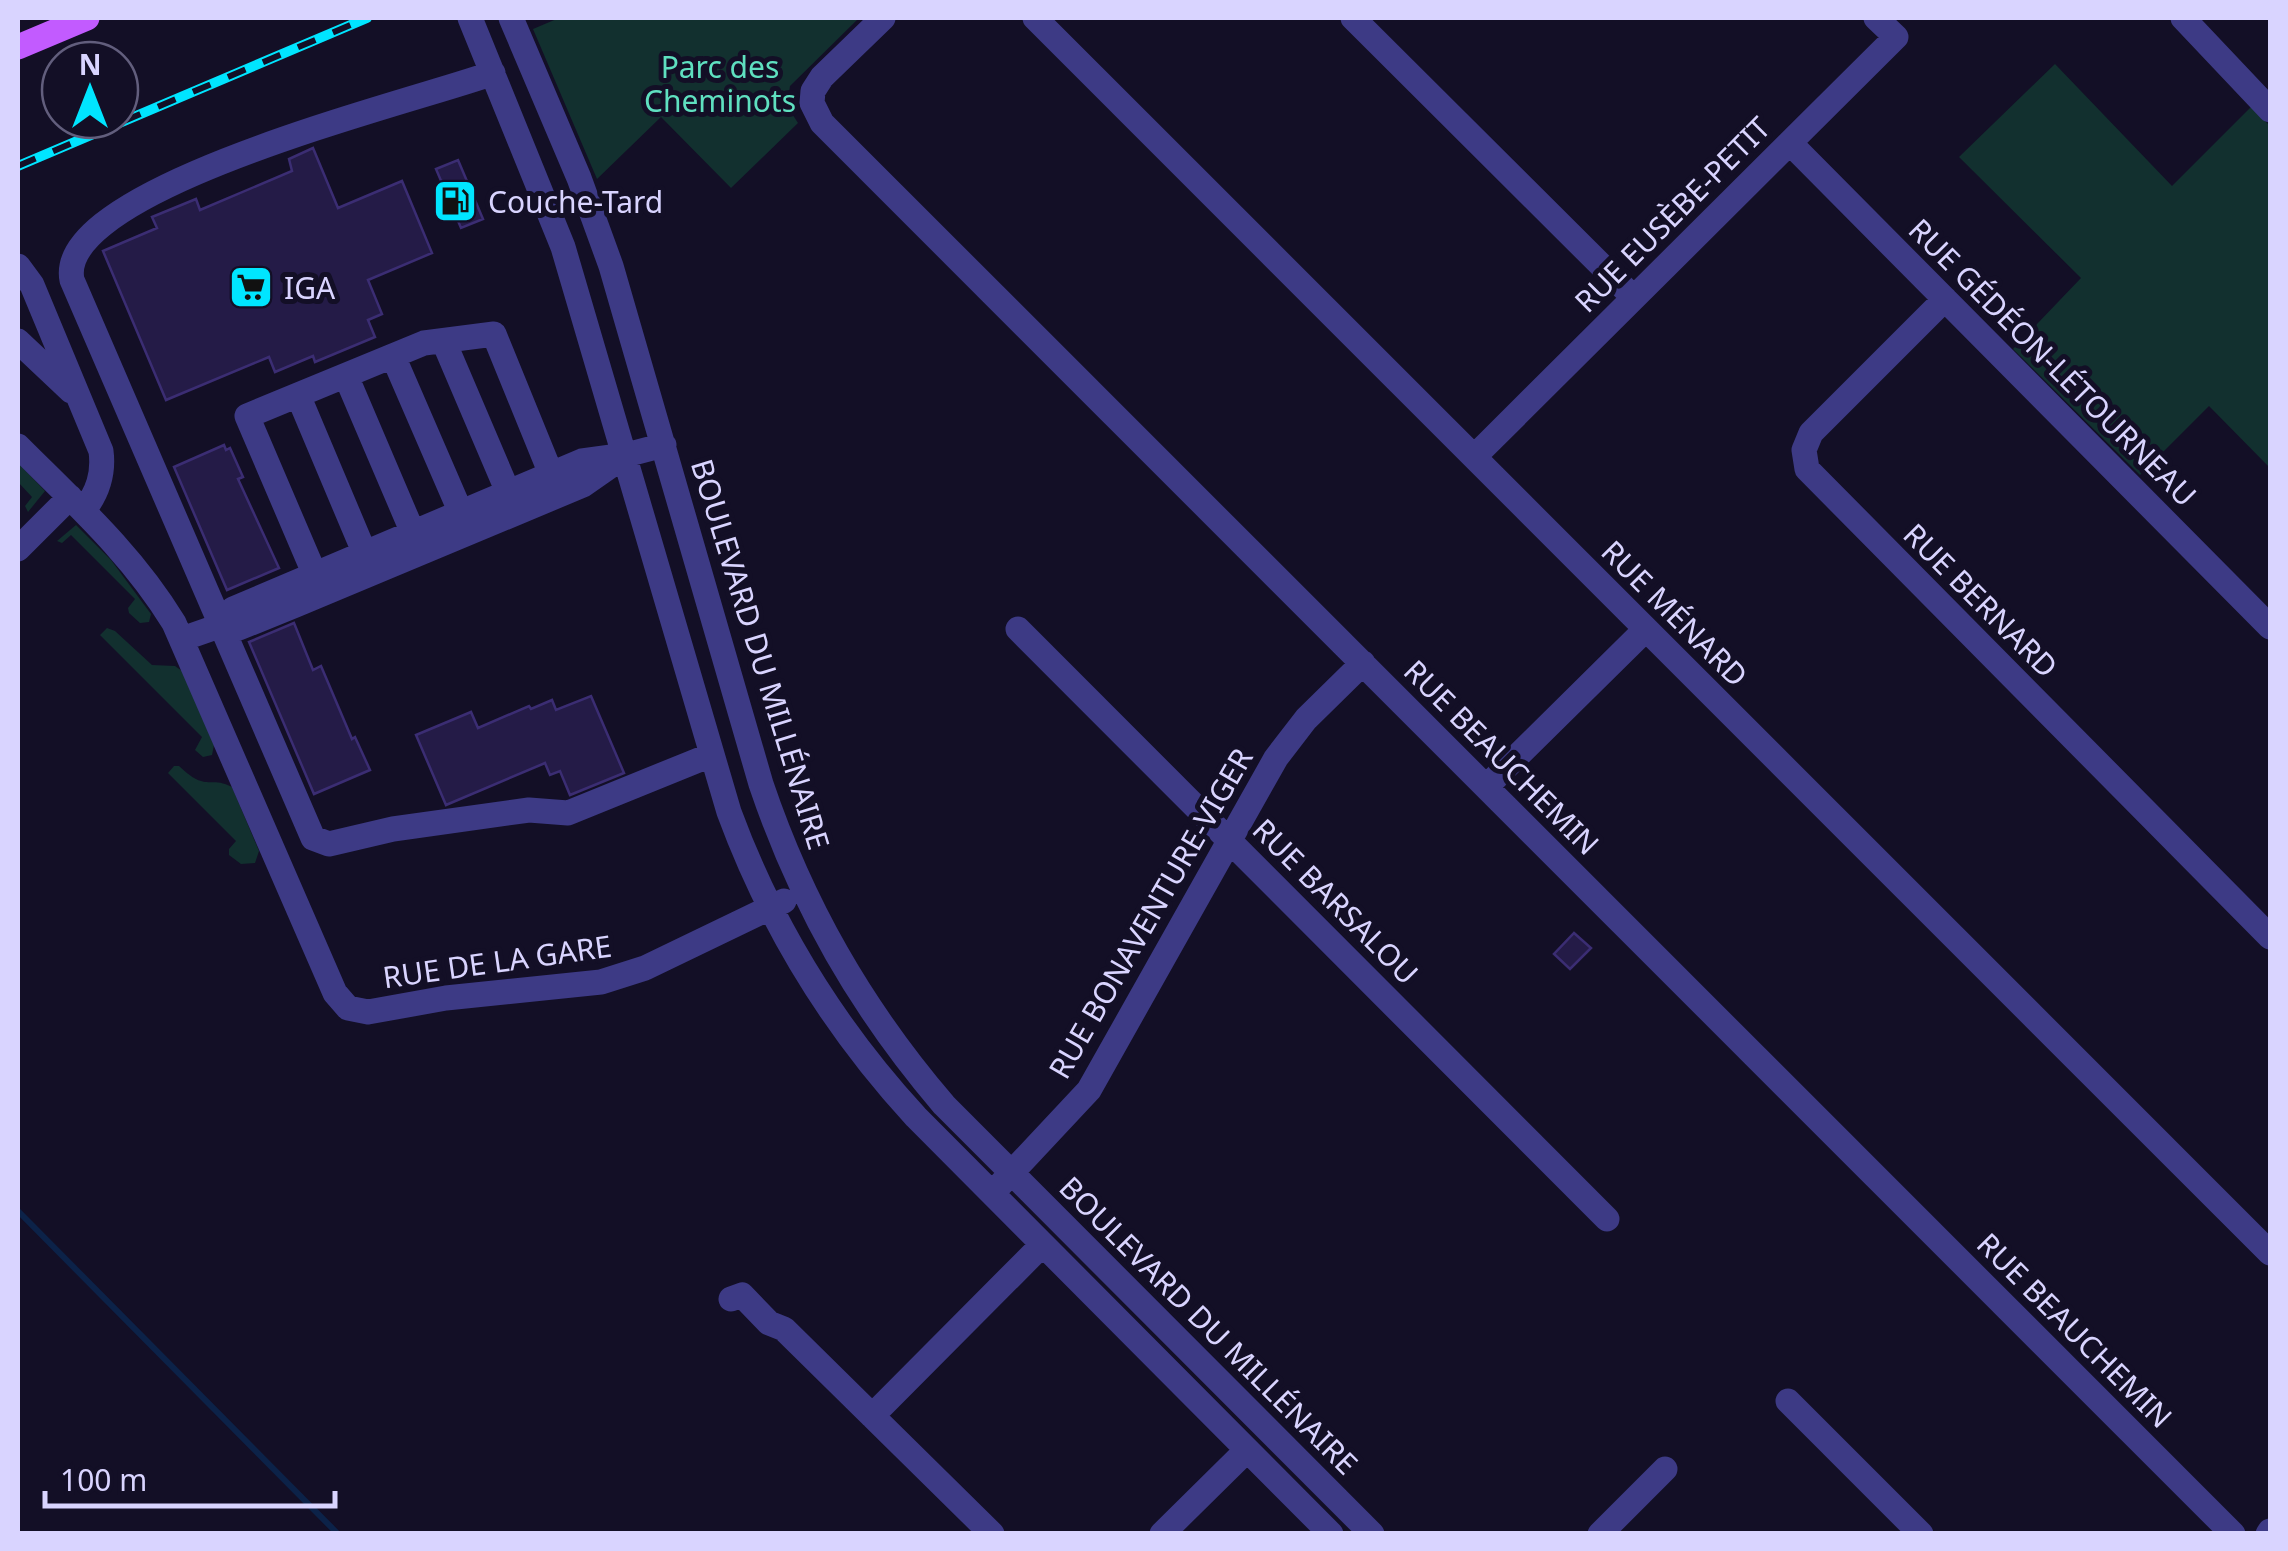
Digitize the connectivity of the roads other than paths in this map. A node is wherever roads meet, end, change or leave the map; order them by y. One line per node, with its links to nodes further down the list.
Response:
1 (87, 18): 9 (main road)
2 (470, 18): 10 (street, BOULEVARD DU MILLÉNAIRE)
3 (512, 18): 22 (street, BOULEVARD DU MILLÉNAIRE)
4 (882, 18): 39 (street, RUE BEAUCHEMIN)
5 (1034, 18): 25 (street, RUE MÉNARD)
6 (1353, 18): 14 (street)
7 (1876, 18): 12 (street, RUE EUSÈBE-PETIT)
8 (2183, 18): 11 (street)
9 (18, 47)
10 (493, 73): 24 (street, BOULEVARD DU MILLÉNAIRE); 34 (street)
11 (2270, 110)
12 (1790, 143): 14 (street, RUE EUSÈBE-PETIT); 15 (street, RUE GÉDÉON-LÉTOURNEAU)
13 (18, 266): 21 (street)
14 (1633, 298): 25 (street, RUE EUSÈBE-PETIT)
15 (1945, 299): 35 (street, RUE GÉDÉON-LÉTOURNEAU); 45 (street, RUE BERNARD)
16 (18, 341): 21 (street)
17 (444, 342): 18 (street); 26 (street); 27 (street)
18 (394, 356): 19 (street); 29 (street)
19 (346, 376): 20 (street); 30 (street)
20 (298, 396): 32 (street); 33 (street)
21 (78, 398): 28 (street)
22 (664, 445): 24 (street); 43 (street, BOULEVARD DU MILLÉNAIRE)
23 (18, 446): 28 (street)
24 (626, 456): 26 (street); 34 (street); 40 (street, BOULEVARD DU MILLÉNAIRE)
25 (1474, 457): 37 (street, RUE MÉNARD)
26 (551, 474): 27 (street)
27 (508, 492): 29 (street)
28 (77, 503): 31 (street); 38 (street)
29 (461, 513): 30 (street)
30 (413, 533): 32 (street)
31 (18, 549)
32 (365, 554): 33 (street)
33 (315, 575): 34 (street)
34 (222, 625): 38 (street); 40 (street)
35 (2270, 626)
36 (1018, 629): 42 (street, RUE BARSALOU)
37 (1645, 630): 41 (street); 50 (street, RUE MÉNARD)
38 (182, 639): 44 (street, RUE DE LA GARE)
39 (1363, 663): 41 (street, RUE BEAUCHEMIN); 42 (street, RUE BONAVENTURE-VIGER)
40 (711, 755): 44 (street, BOULEVARD DU MILLÉNAIRE)
41 (1486, 787): 62 (street, RUE BEAUCHEMIN)
42 (1229, 840): 46 (street, RUE BONAVENTURE-VIGER); 48 (street, RUE BARSALOU)
43 (802, 893): 44 (street, RUE DE LA GARE); 46 (street, BOULEVARD DU MILLÉNAIRE)
44 (770, 907): 47 (street, BOULEVARD DU MILLÉNAIRE)
45 (2270, 937)
46 (1012, 1174): 47 (street, RUE BONAVENTURE-VIGER); 59 (street, BOULEVARD DU MILLÉNAIRE)
47 (991, 1194): 49 (street, BOULEVARD DU MILLÉNAIRE)
48 (1607, 1219)
49 (1042, 1245): 53 (street); 54 (street, BOULEVARD DU MILLÉNAIRE)
50 (2270, 1253)
51 (730, 1298): 53 (street)
52 (1788, 1401): 61 (street)
53 (872, 1416): 56 (street)
54 (1247, 1450): 57 (street); 58 (street, BOULEVARD DU MILLÉNAIRE)
55 (1664, 1470): 60 (street)
56 (992, 1534)
57 (1162, 1534)
58 (1331, 1534)
59 (1372, 1534)
60 (1600, 1534)
61 (1921, 1534)
62 (2233, 1534)

